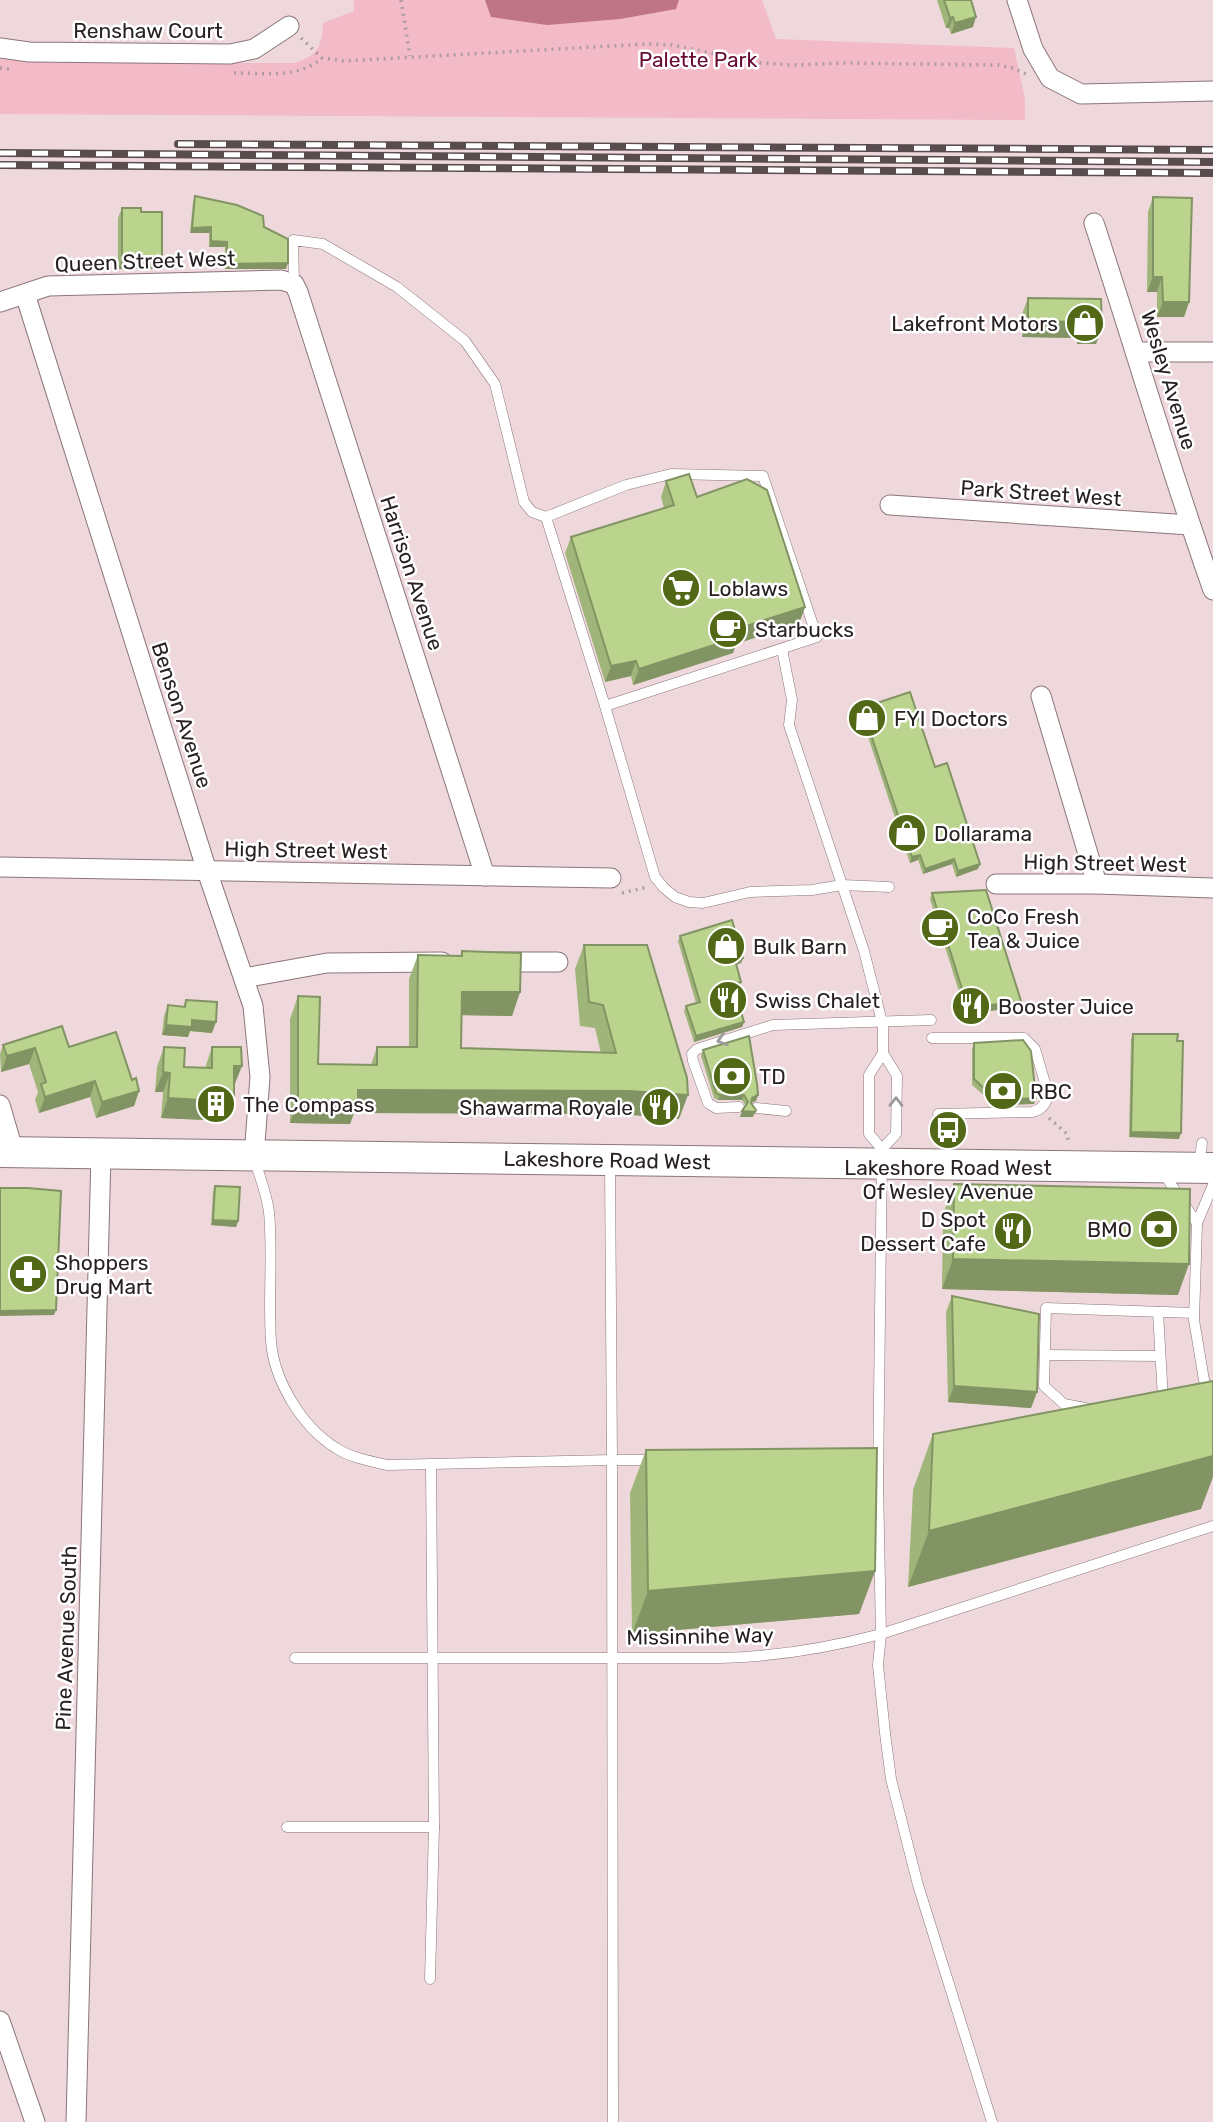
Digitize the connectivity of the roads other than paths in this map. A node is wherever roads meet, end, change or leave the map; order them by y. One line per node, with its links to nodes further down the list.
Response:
1 (1017, 0): 4 (street)
2 (289, 26): 3 (street, Renshaw Court)
3 (0, 48)
4 (1213, 91)
5 (1094, 223): 9 (street, Wesley Avenue)
6 (294, 284): 7 (street, Queen Street West); 12 (lane); 20 (street, Harrison Avenue)
7 (25, 294): 8 (street, Queen Street West); 19 (street, Benson Avenue)
8 (0, 302)
9 (1137, 352): 10 (street); 13 (street, Wesley Avenue)
10 (1213, 352)
11 (890, 505): 13 (street, Park Street West)
12 (546, 517): 15 (lane); 17 (lane)
13 (1190, 526): 14 (street, Wesley Avenue)
14 (1213, 590)
15 (782, 649): 17 (lane); 24 (lane)
16 (1041, 696): 23 (street)
17 (605, 706): 24 (lane)
18 (0, 867): 19 (street, High Street West)
19 (207, 872): 20 (street, High Street West); 28 (street, Benson Avenue)
20 (485, 876): 21 (street, High Street West)
21 (611, 878)
22 (996, 884): 23 (street, High Street West)
23 (1097, 884): 26 (street, High Street West)
24 (842, 885): 25 (lane); 30 (lane)
25 (889, 887)
26 (1213, 888)
27 (558, 962): 28 (street)
28 (244, 978): 40 (street, Benson Avenue)
29 (931, 1020): 30 (lane)
30 (882, 1021): 32 (lane); 34 (lane, one-way to 34)
31 (932, 1038): 37 (lane)
32 (883, 1053): 41 (lane); 41 (lane, one-way to 32)
33 (0, 1105): 38 (street)
34 (739, 1107)
35 (756, 1108): 36 (lane)
36 (786, 1111)
37 (938, 1114)
38 (7, 1152): 39 (main road, Lakeshore Road West)
39 (101, 1154): 40 (main road, Lakeshore Road West); 69 (street, Pine Avenue South)
40 (254, 1156): 42 (main road, Lakeshore Road West); 58 (lane)
41 (882, 1156): 42 (main road, Lakeshore Road West); 44 (main road, Lakeshore Road West); 57 (lane)
42 (610, 1160): 54 (lane)
43 (1207, 1166): 44 (main road, Lakeshore Road West); 45 (lane)
44 (1161, 1169): 45 (lane)
45 (1197, 1223): 47 (lane)
46 (1158, 1312): 47 (lane); 48 (lane); 49 (lane)
47 (1194, 1313): 50 (lane)
48 (1045, 1355): 49 (lane); 52 (lane)
49 (1160, 1356): 51 (lane)
50 (1205, 1389): 53 (lane)
51 (1151, 1401)
52 (1102, 1407)
53 (1213, 1407)
54 (612, 1460): 55 (lane); 58 (lane); 61 (lane)
55 (665, 1460)
56 (864, 1460): 57 (lane)
57 (878, 1460): 60 (lane)
58 (431, 1465): 63 (lane)
59 (1213, 1526): 60 (lane, Missinnihe Way)
60 (881, 1634): 61 (lane, Missinnihe Way); 71 (lane)
61 (612, 1657): 63 (lane, Missinnihe Way); 70 (lane)
62 (295, 1658): 63 (lane, Missinnihe Way)
63 (433, 1658): 65 (lane)
64 (287, 1827): 65 (lane)
65 (434, 1827): 66 (lane)
66 (430, 1979)
67 (0, 2021): 68 (street)
68 (35, 2122)
69 (76, 2122)
70 (613, 2122)
71 (992, 2122)

